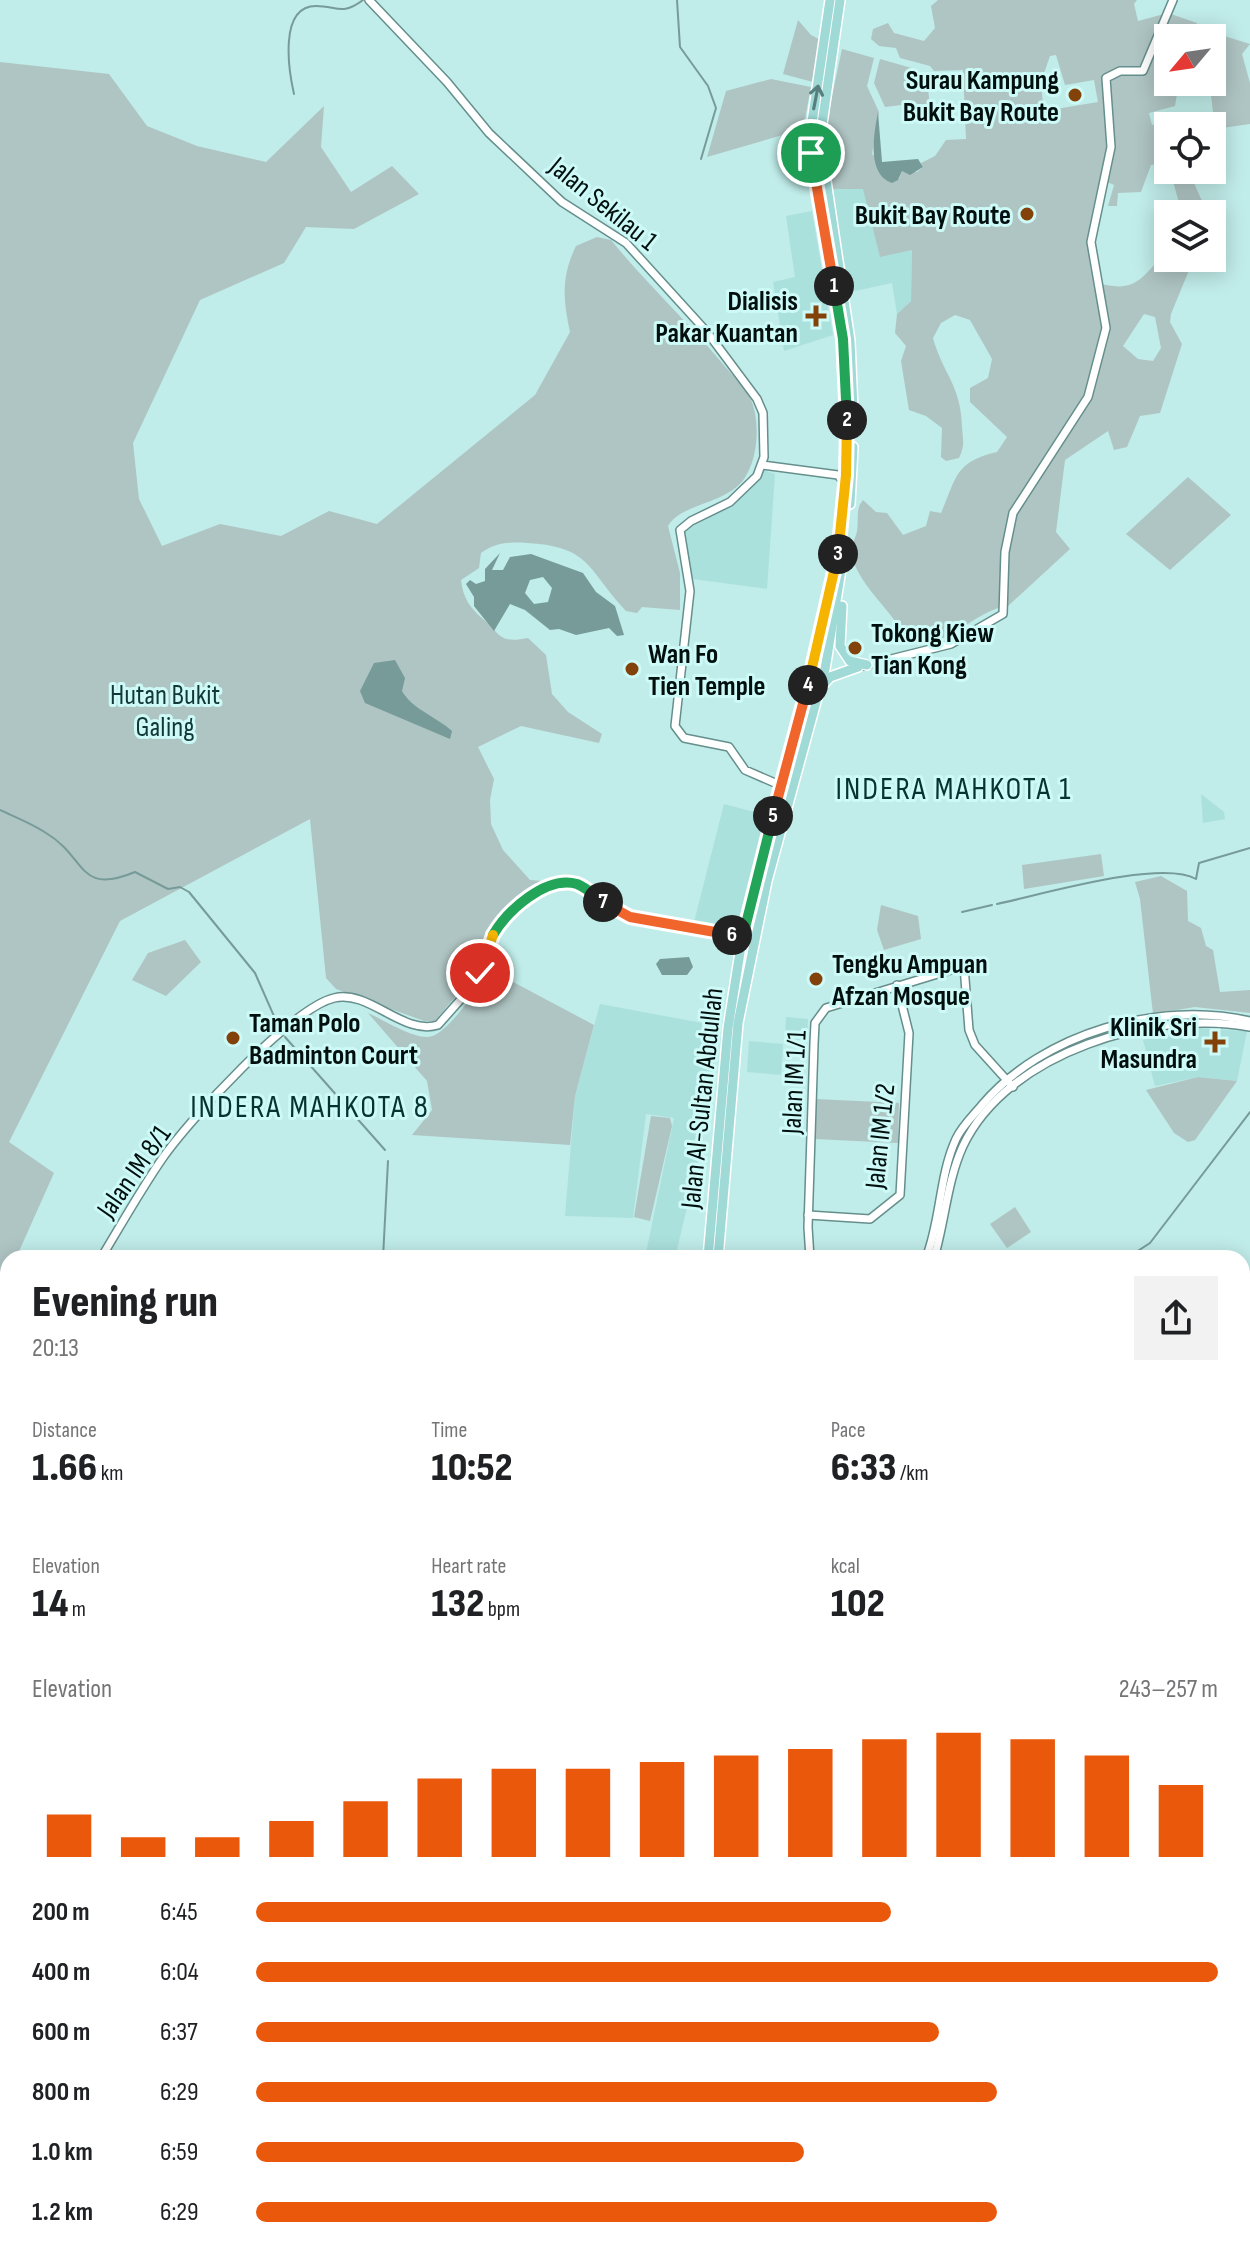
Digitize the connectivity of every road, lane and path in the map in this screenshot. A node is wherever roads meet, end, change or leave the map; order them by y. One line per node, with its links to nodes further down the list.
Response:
1 (830, 0): 5 (main road, Jalan Al-Sultan Abdullah, one-way to 1)
2 (840, 0): 9 (main road, Jalan Al-Sultan Abdullah)
3 (1173, 0): 10 (street)
4 (370, 1): 6 (street, Jalan Sekilau 1)
5 (847, 456): 7 (street); 8 (main road, Jalan Al-Sultan Abdullah)
6 (762, 465): 7 (street); 13 (street)
7 (828, 474): 8 (street)
8 (845, 486): 9 (main road, Jalan Al-Sultan Abdullah)
9 (840, 559): 10 (main road); 11 (main road); 13 (main road, Jalan Al-Sultan Abdullah)
10 (863, 666): 11 (street); 12 (main road)
11 (825, 669): 12 (main road, Jalan Al-Sultan Abdullah); 13 (main road)
12 (819, 691): 23 (main road, Jalan Al-Sultan Abdullah)
13 (782, 786): 14 (main road, Jalan Al-Sultan Abdullah)
14 (743, 936): 21 (street, Jalan IM 8/1); 22 (main road, Jalan Al-Sultan Abdullah)
15 (897, 985): 18 (street, Jalan IM 1/1); 20 (street, Jalan IM 1/1); 20 (street, Jalan IM 1/2)
16 (1250, 1021): 18 (street)
17 (1250, 1027): 19 (street)
18 (1007, 1080): 19 (street); 25 (street)
19 (1013, 1087): 26 (street)
20 (808, 1215): 24 (street, Jalan IM 1/1)
21 (106, 1250)
22 (709, 1250)
23 (719, 1250)
24 (810, 1250)
25 (928, 1250)
26 (936, 1250)

